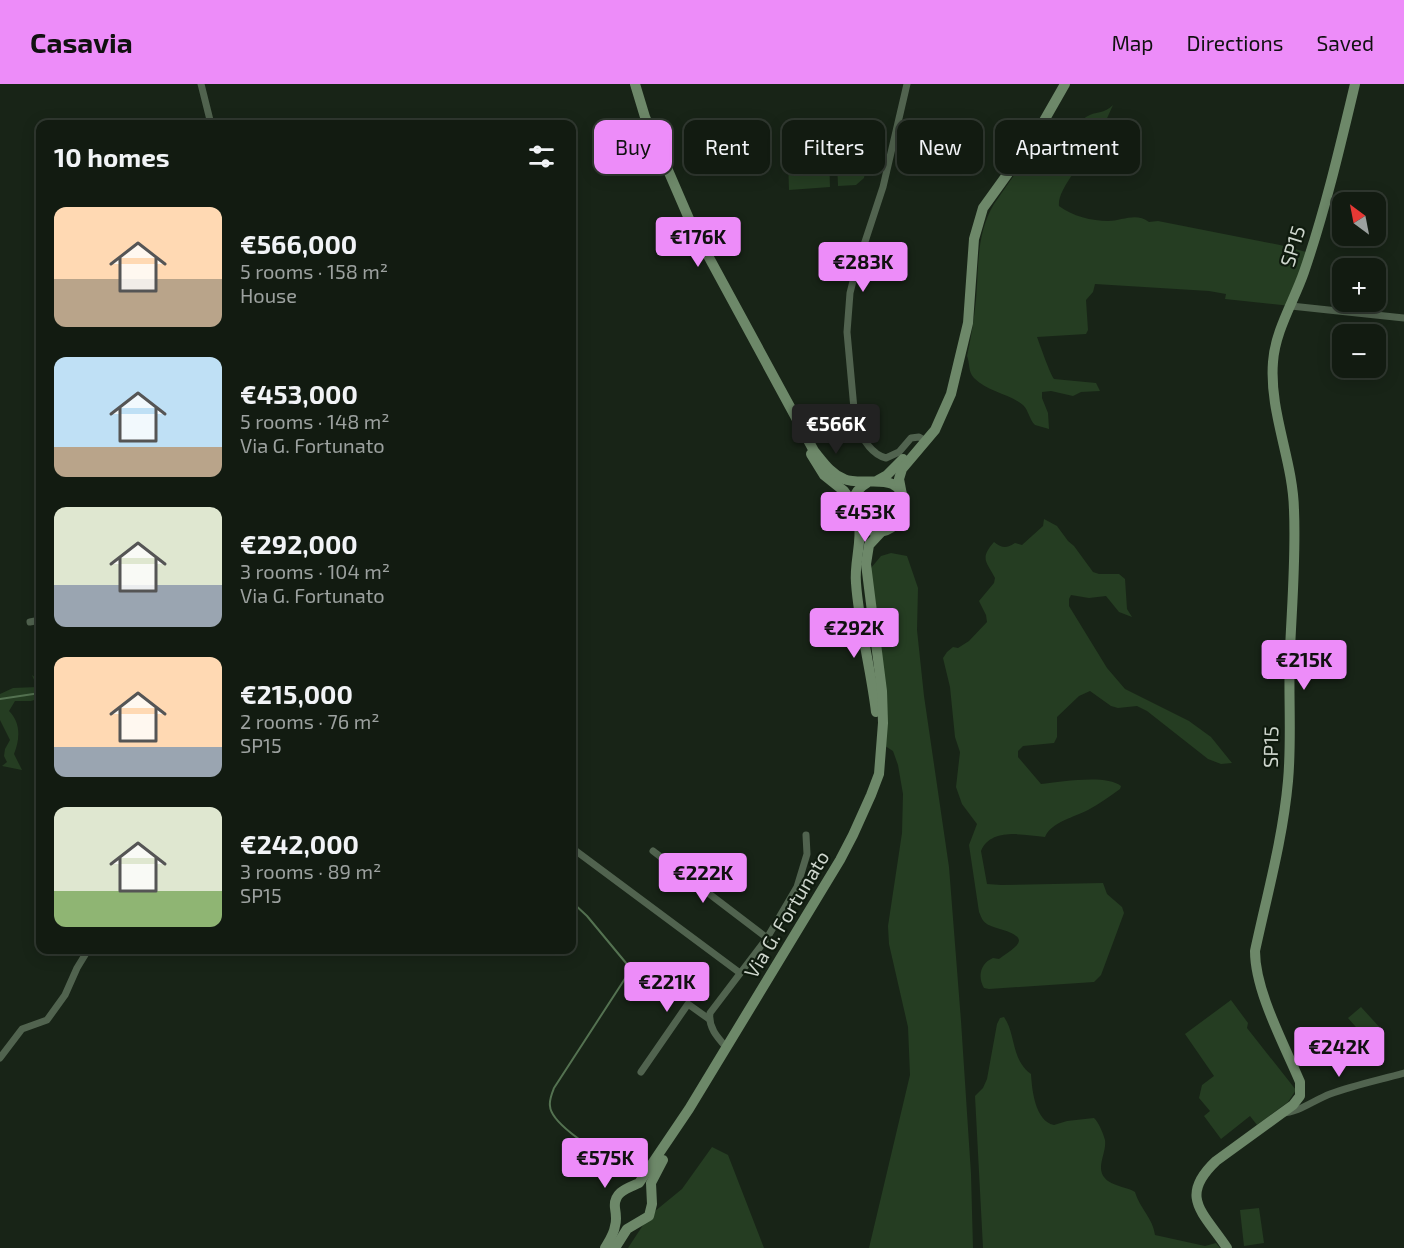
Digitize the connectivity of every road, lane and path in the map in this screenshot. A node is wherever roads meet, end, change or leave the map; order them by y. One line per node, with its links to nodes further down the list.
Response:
1 (201, 84): 6 (street)
2 (635, 84): 9 (main road)
3 (907, 84): 10 (street)
4 (1065, 84): 10 (main road)
5 (1354, 84): 7 (main road, SP15)
6 (210, 120)
7 (1291, 306): 8 (street); 31 (main road, SP15)
8 (1404, 318)
9 (804, 434): 11 (main road); 13 (main road)
10 (922, 444): 11 (main road); 12 (main road)
11 (873, 481): 12 (main road); 13 (main road)
12 (902, 497): 15 (main road)
13 (852, 502): 14 (main road)
14 (859, 523): 15 (main road); 18 (main road, Via G. Fortunato)
15 (882, 531): 18 (main road, Via G. Fortunato)
16 (36, 621): 17 (street)
17 (30, 622)
18 (871, 795): 26 (main road, Via G. Fortunato)
19 (806, 835): 22 (street)
20 (653, 850): 22 (street)
21 (576, 851): 24 (street)
22 (767, 938): 24 (street)
23 (86, 954): 27 (street)
24 (740, 973): 25 (street)
25 (709, 1019): 26 (street); 28 (street)
26 (726, 1047): 30 (main road, Via G. Fortunato)
27 (0, 1058)
28 (641, 1072)
29 (1404, 1073): 31 (street)
30 (689, 1109): 32 (main road); 33 (main road)
31 (1281, 1113): 38 (main road, SP15)
32 (632, 1186): 33 (main road); 34 (main road)
33 (651, 1198): 35 (main road)
34 (617, 1214): 35 (main road); 36 (main road)
35 (638, 1223): 37 (main road)
36 (605, 1248)
37 (615, 1248)
38 (1227, 1248)

